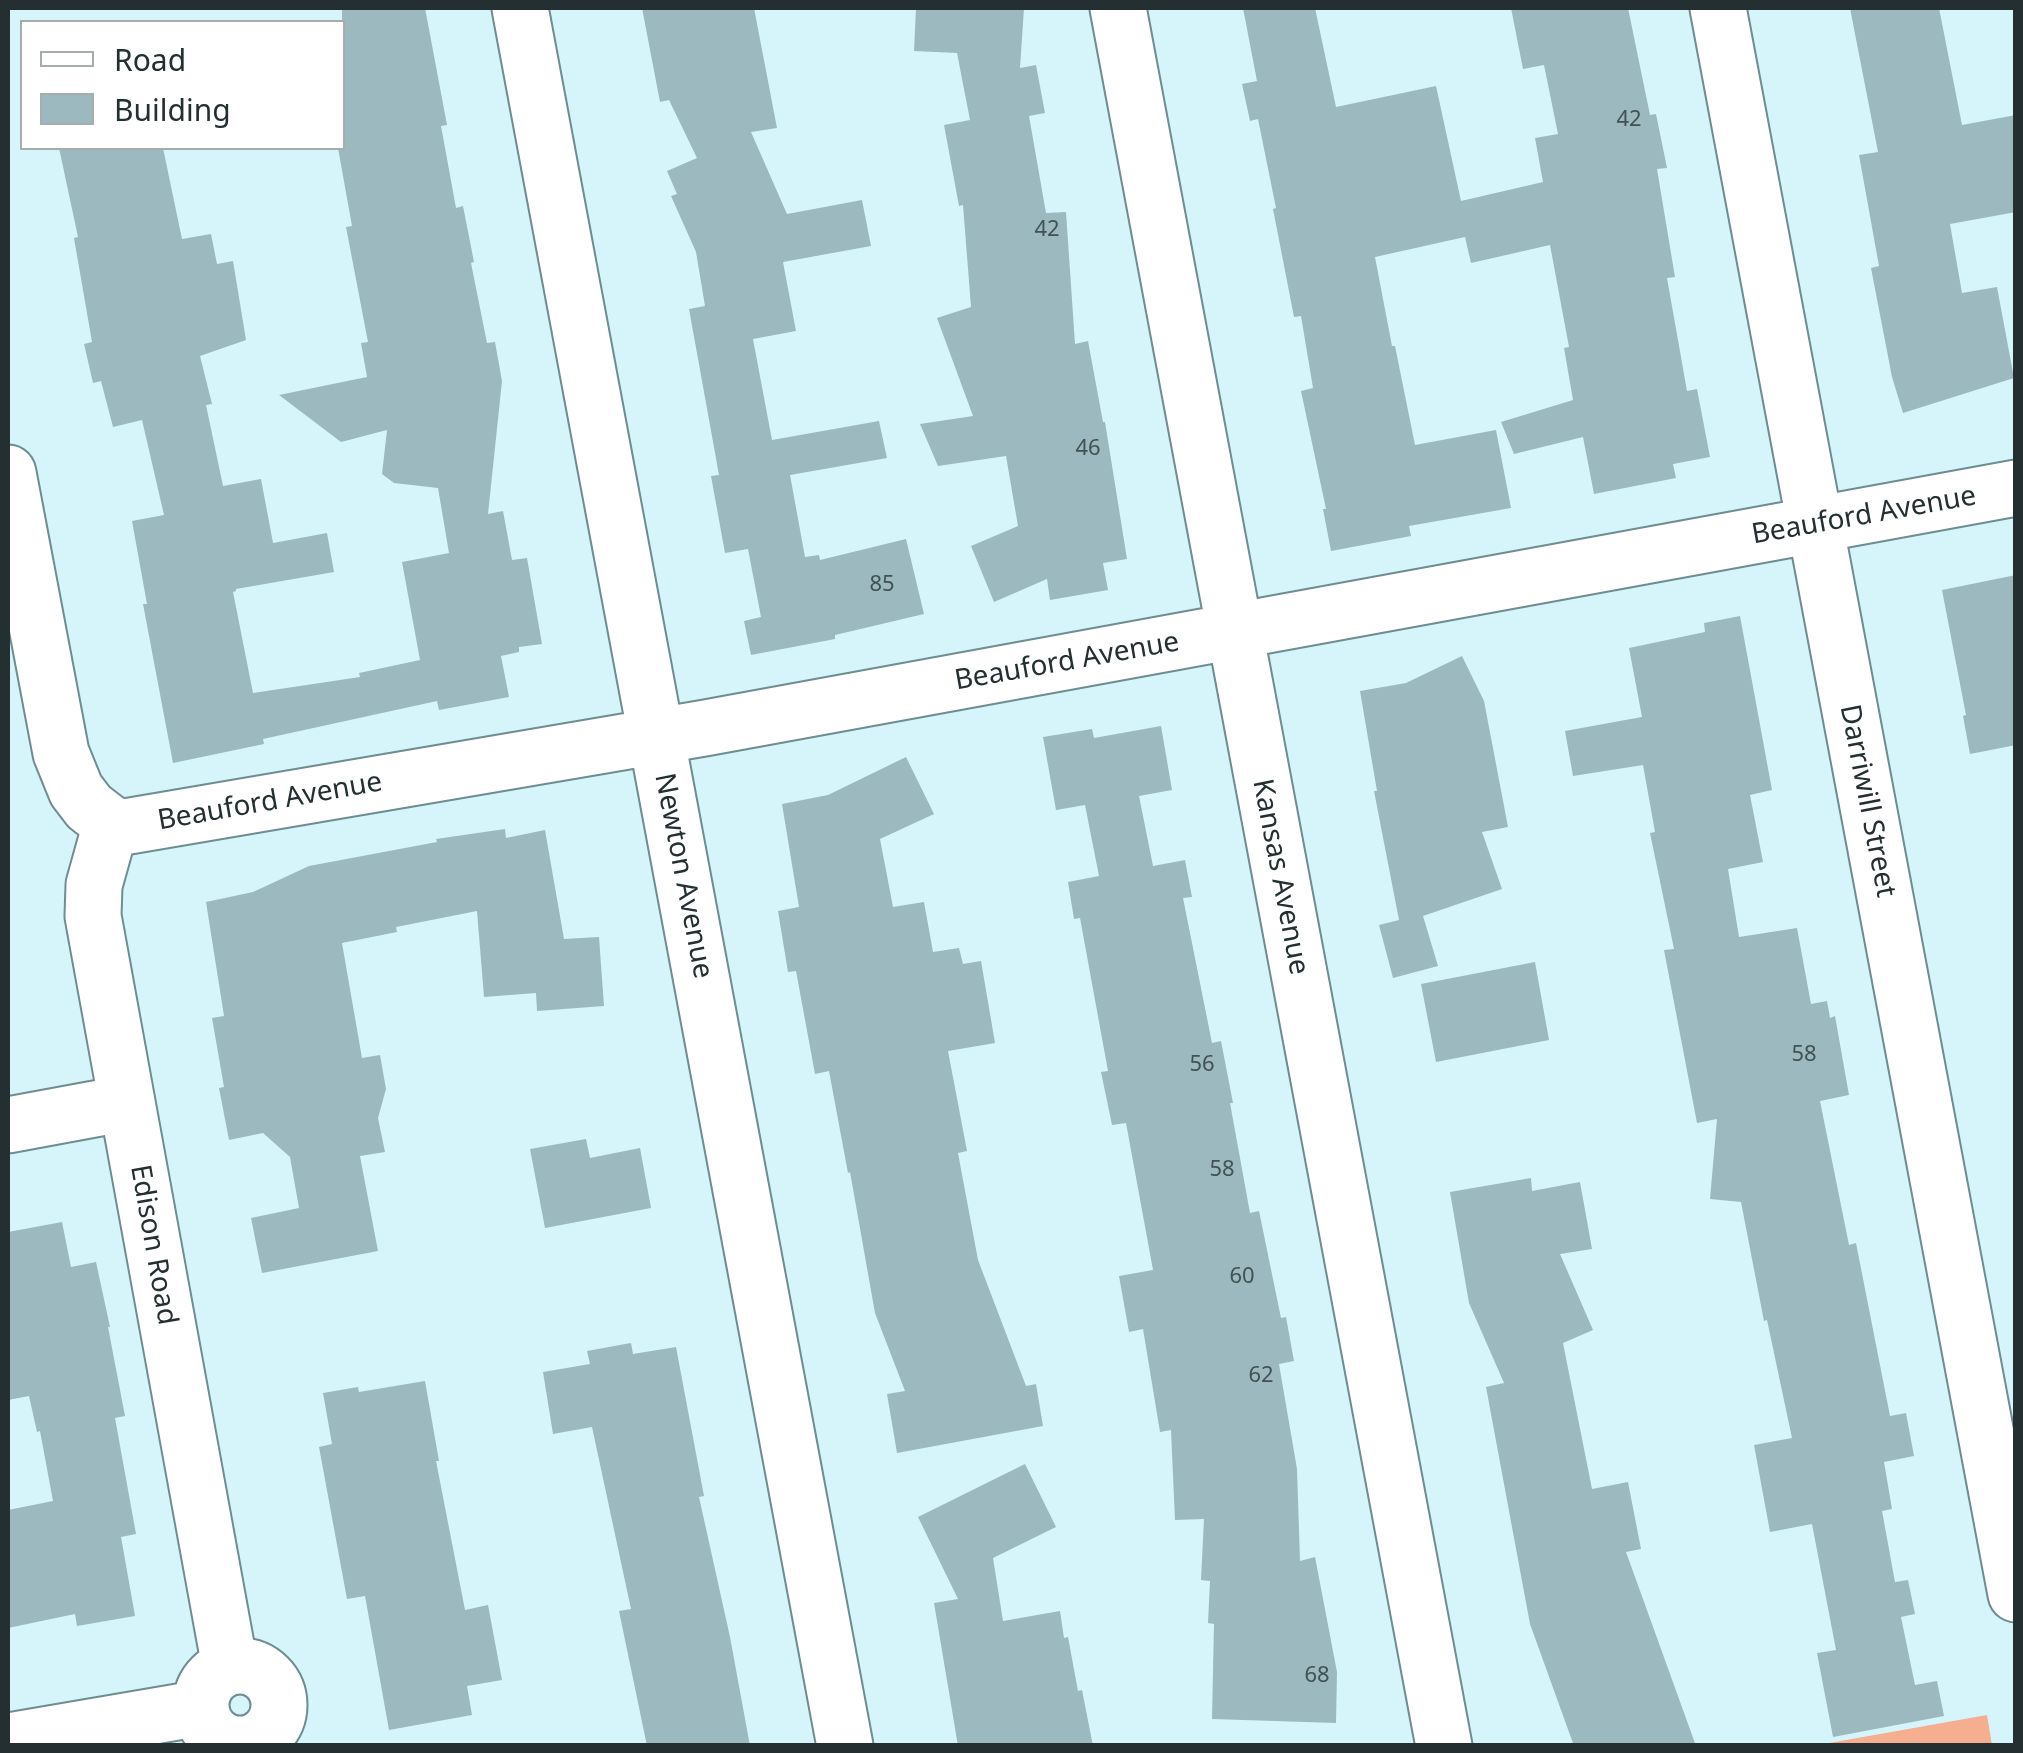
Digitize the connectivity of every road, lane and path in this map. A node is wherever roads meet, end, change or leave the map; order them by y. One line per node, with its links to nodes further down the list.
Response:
1 (520, 8): 8 (street, Newton Avenue)
2 (1118, 8): 7 (street, Kansas Avenue)
3 (1718, 8): 6 (street, Darriwill Street)
4 (2016, 488): 6 (street, Beauford Avenue)
5 (10, 498): 9 (street)
6 (1815, 524): 7 (street, Beauford Avenue); 12 (street, Darriwill Street)
7 (1234, 631): 8 (street, Beauford Avenue); 17 (street, Kansas Avenue)
8 (657, 736): 9 (street, Beauford Avenue); 16 (street, Newton Avenue)
9 (114, 825): 10 (street, Edison Road)
10 (127, 1103): 11 (street); 13 (street, Edison Road)
11 (8, 1124)
12 (2016, 1594)
13 (222, 1716): 14 (street); 15 (street)
14 (284, 1729)
15 (8, 1742)
16 (845, 1746)
17 (1444, 1746)

